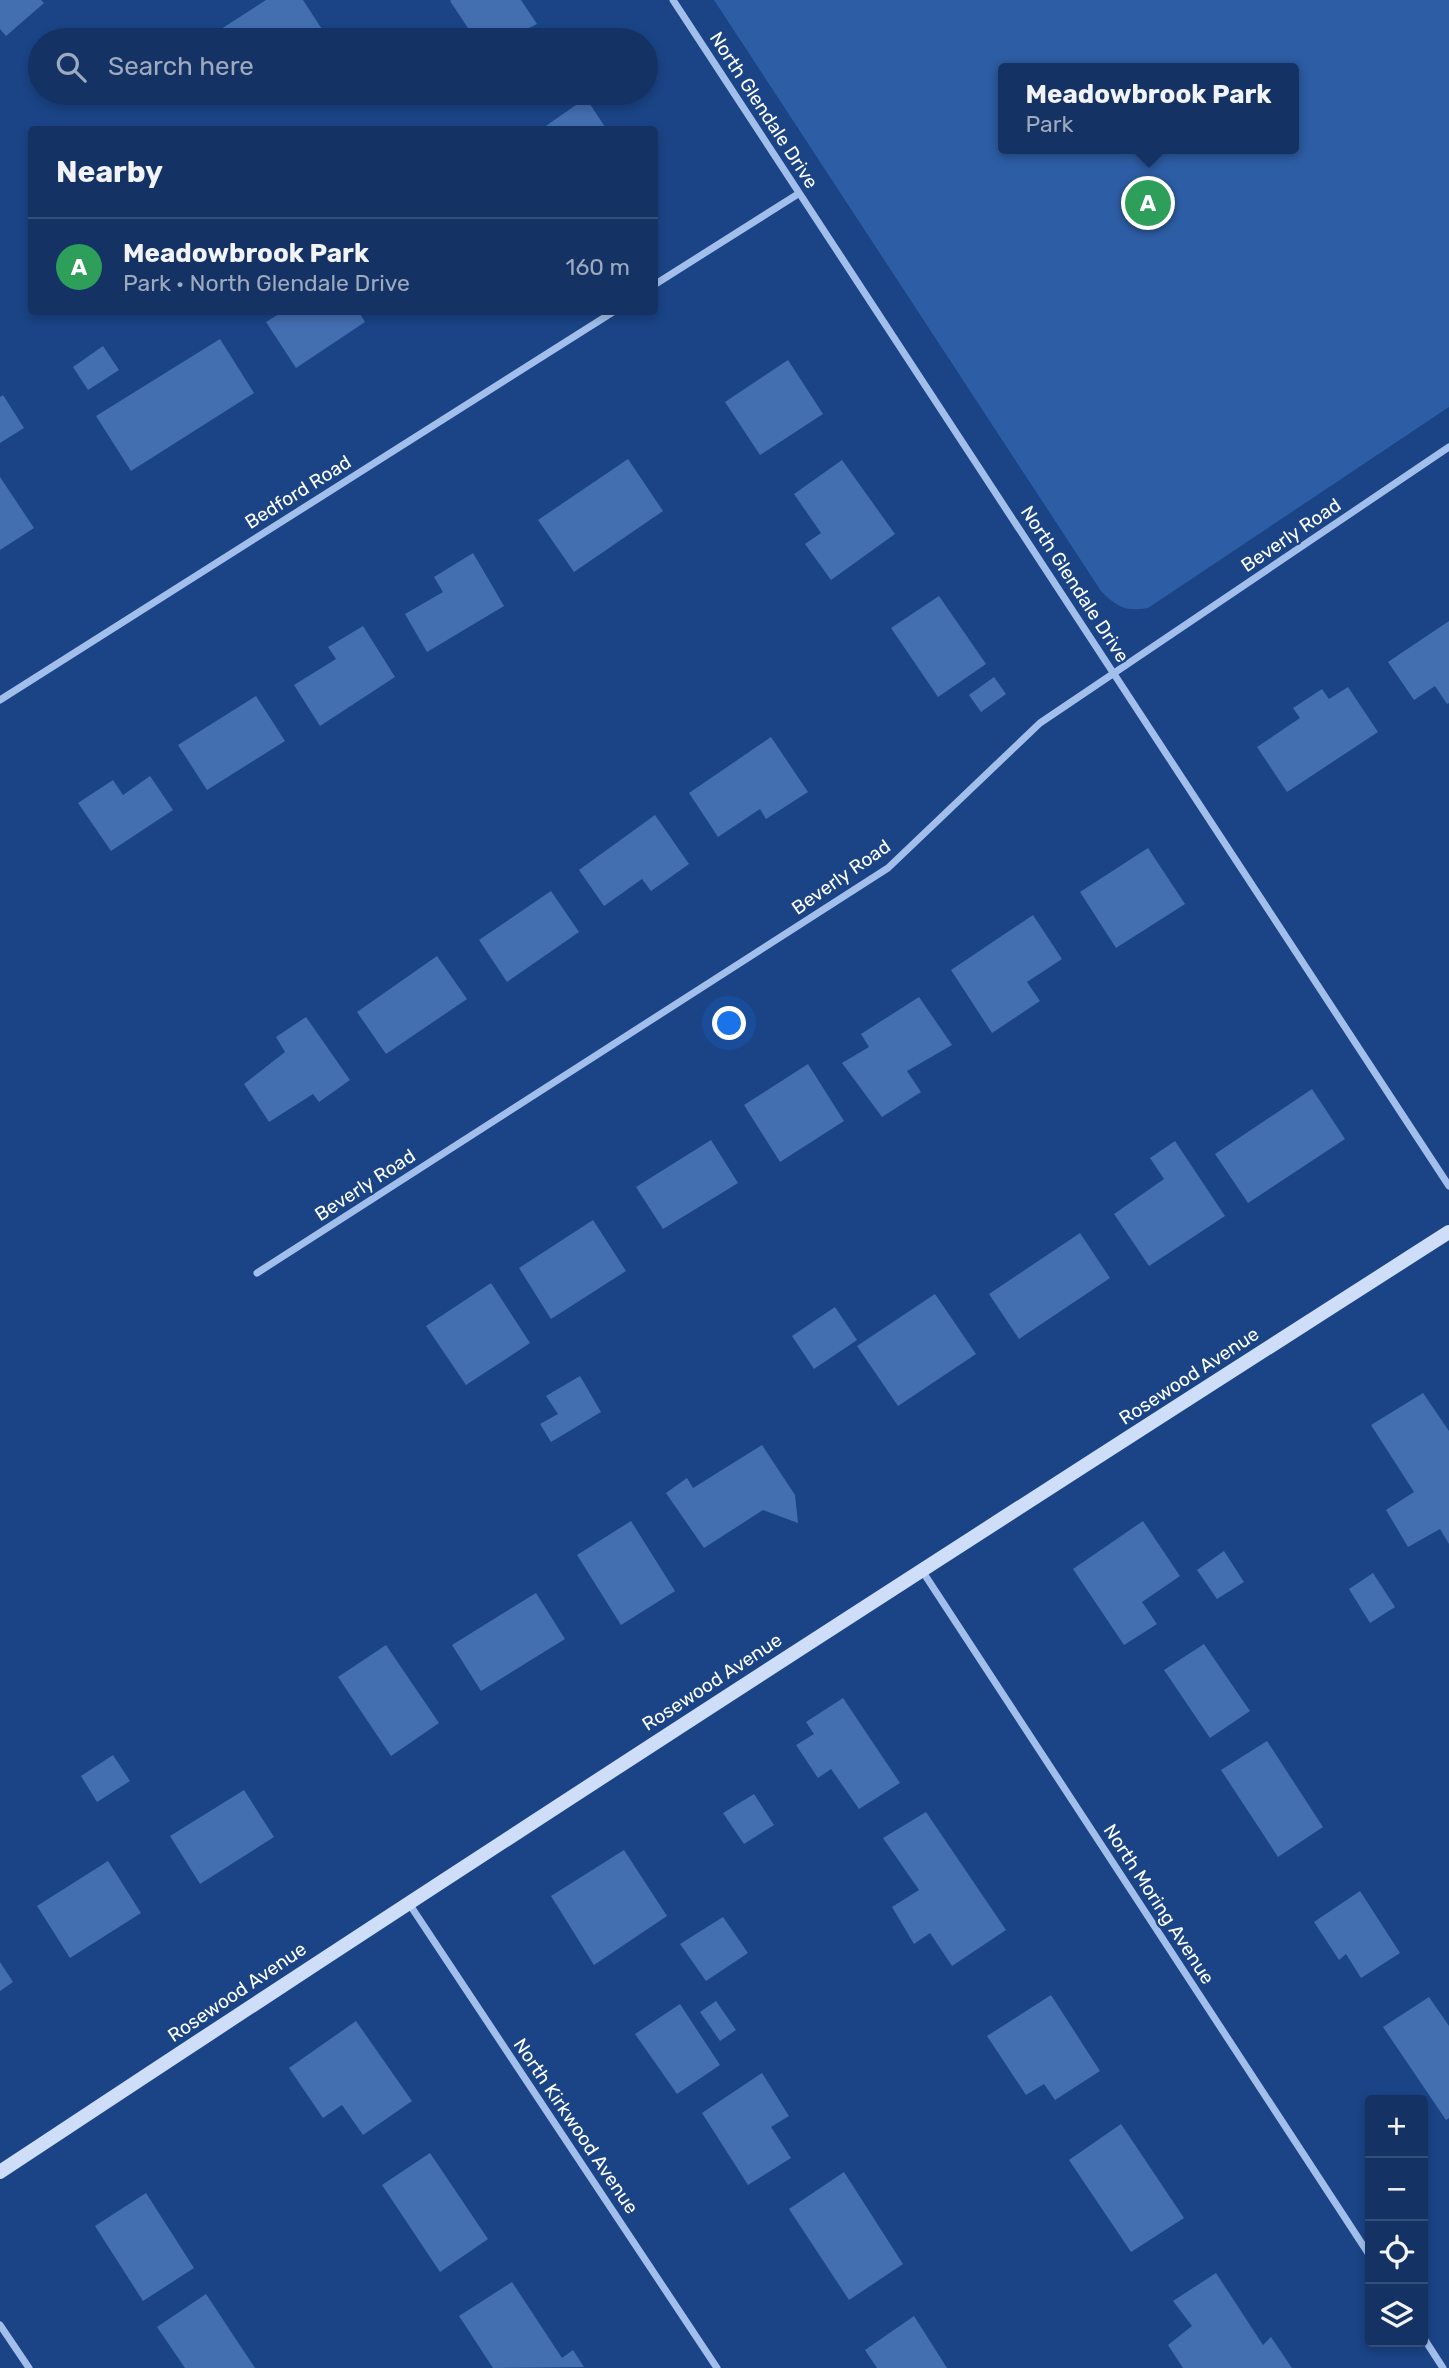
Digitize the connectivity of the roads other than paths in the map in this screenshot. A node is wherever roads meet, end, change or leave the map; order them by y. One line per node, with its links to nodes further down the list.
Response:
1 (673, 0): 2 (street, North Glendale Drive)
2 (798, 194): 3 (street); 6 (street, North Glendale Drive)
3 (658, 282)
4 (608, 315): 7 (street, Bedford Road)
5 (1449, 447): 6 (street, Beverly Road)
6 (1115, 673): 8 (street, North Glendale Drive); 10 (street, Beverly Road)
7 (0, 700)
8 (1449, 1186)
9 (1449, 1232): 11 (street, Rosewood Avenue)
10 (257, 1273)
11 (921, 1569): 12 (street, Rosewood Avenue); 14 (street, North Moring Avenue)
12 (408, 1902): 13 (street, Rosewood Avenue); 18 (street, North Kirkwood Avenue)
13 (0, 2172)
14 (1365, 2248)
15 (0, 2325): 17 (street)
16 (1428, 2345): 19 (street)
17 (29, 2368)
18 (717, 2368)
19 (1443, 2368)

